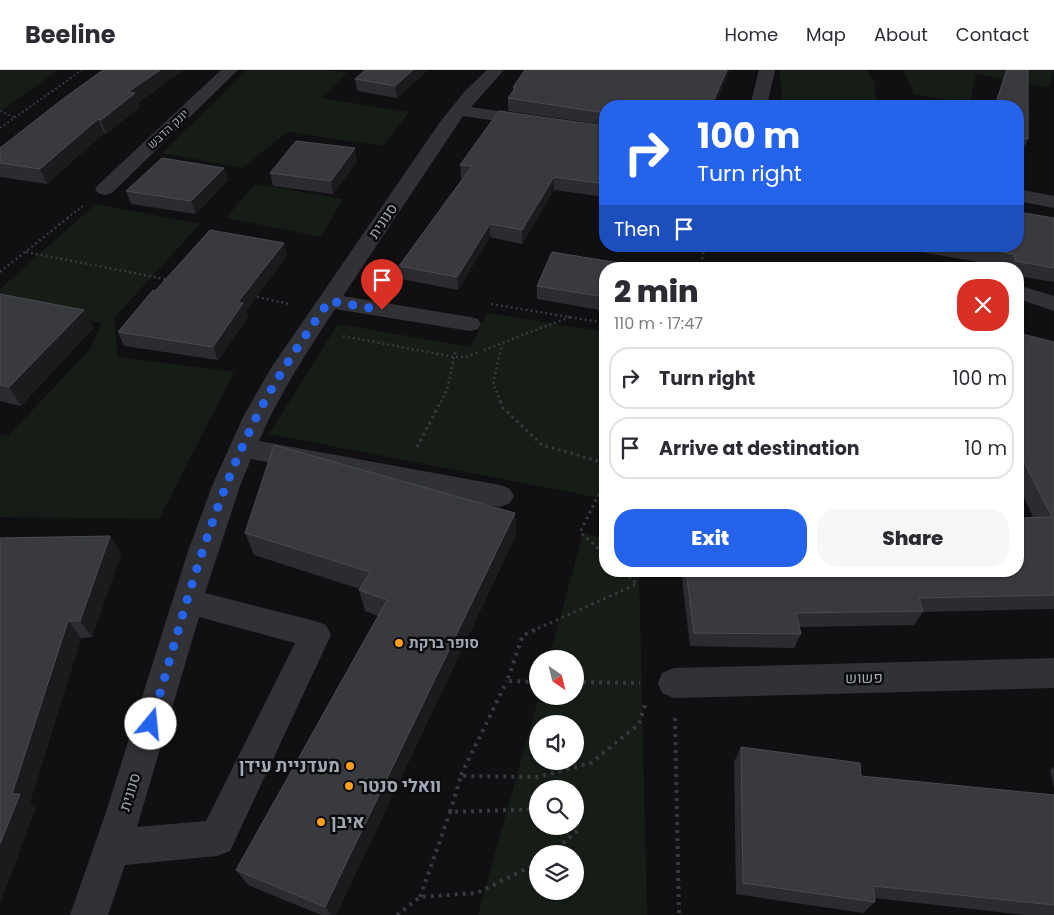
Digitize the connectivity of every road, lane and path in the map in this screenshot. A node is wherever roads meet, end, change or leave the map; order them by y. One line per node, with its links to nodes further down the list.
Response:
1 (82, 70): 8 (path)
2 (230, 70): 11 (street, יונק הדבש)
3 (496, 70): 6 (street, סנונית)
4 (768, 70): 5 (street)
5 (760, 100)
6 (459, 110): 10 (street); 19 (street, סנונית)
7 (0, 111): 8 (path)
8 (15, 117): 9 (path)
9 (0, 128)
10 (599, 131)
11 (105, 189): 14 (path)
12 (1024, 196): 13 (street)
13 (1054, 202)
14 (26, 252): 15 (path); 16 (path)
15 (0, 272)
16 (172, 281)
17 (1024, 294): 21 (street)
18 (251, 296): 20 (path)
19 (329, 301): 22 (street); 25 (street, סנונית)
20 (290, 304)
21 (1054, 304)
22 (470, 324): 24 (path)
23 (502, 343): 26 (path)
24 (417, 447)
25 (243, 448): 28 (street); 31 (street, סנונית)
26 (599, 461)
27 (599, 494): 29 (path)
28 (500, 496)
29 (599, 549)
30 (629, 577): 33 (path)
31 (188, 601): 42 (street, סנונית); 42 (street)
32 (1054, 673): 36 (street, פשוש)
33 (506, 682): 34 (path); 37 (path)
34 (529, 682)
35 (584, 682): 36 (path)
36 (663, 683): 37 (path); 47 (path)
37 (461, 776): 39 (path)
38 (529, 809): 39 (path)
39 (450, 812): 44 (path)
40 (572, 835): 41 (path)
41 (561, 845)
42 (112, 848): 45 (street, סנונית)
43 (529, 867): 44 (path)
44 (420, 896): 46 (path)
45 (89, 915)
46 (396, 915)
47 (679, 915)

